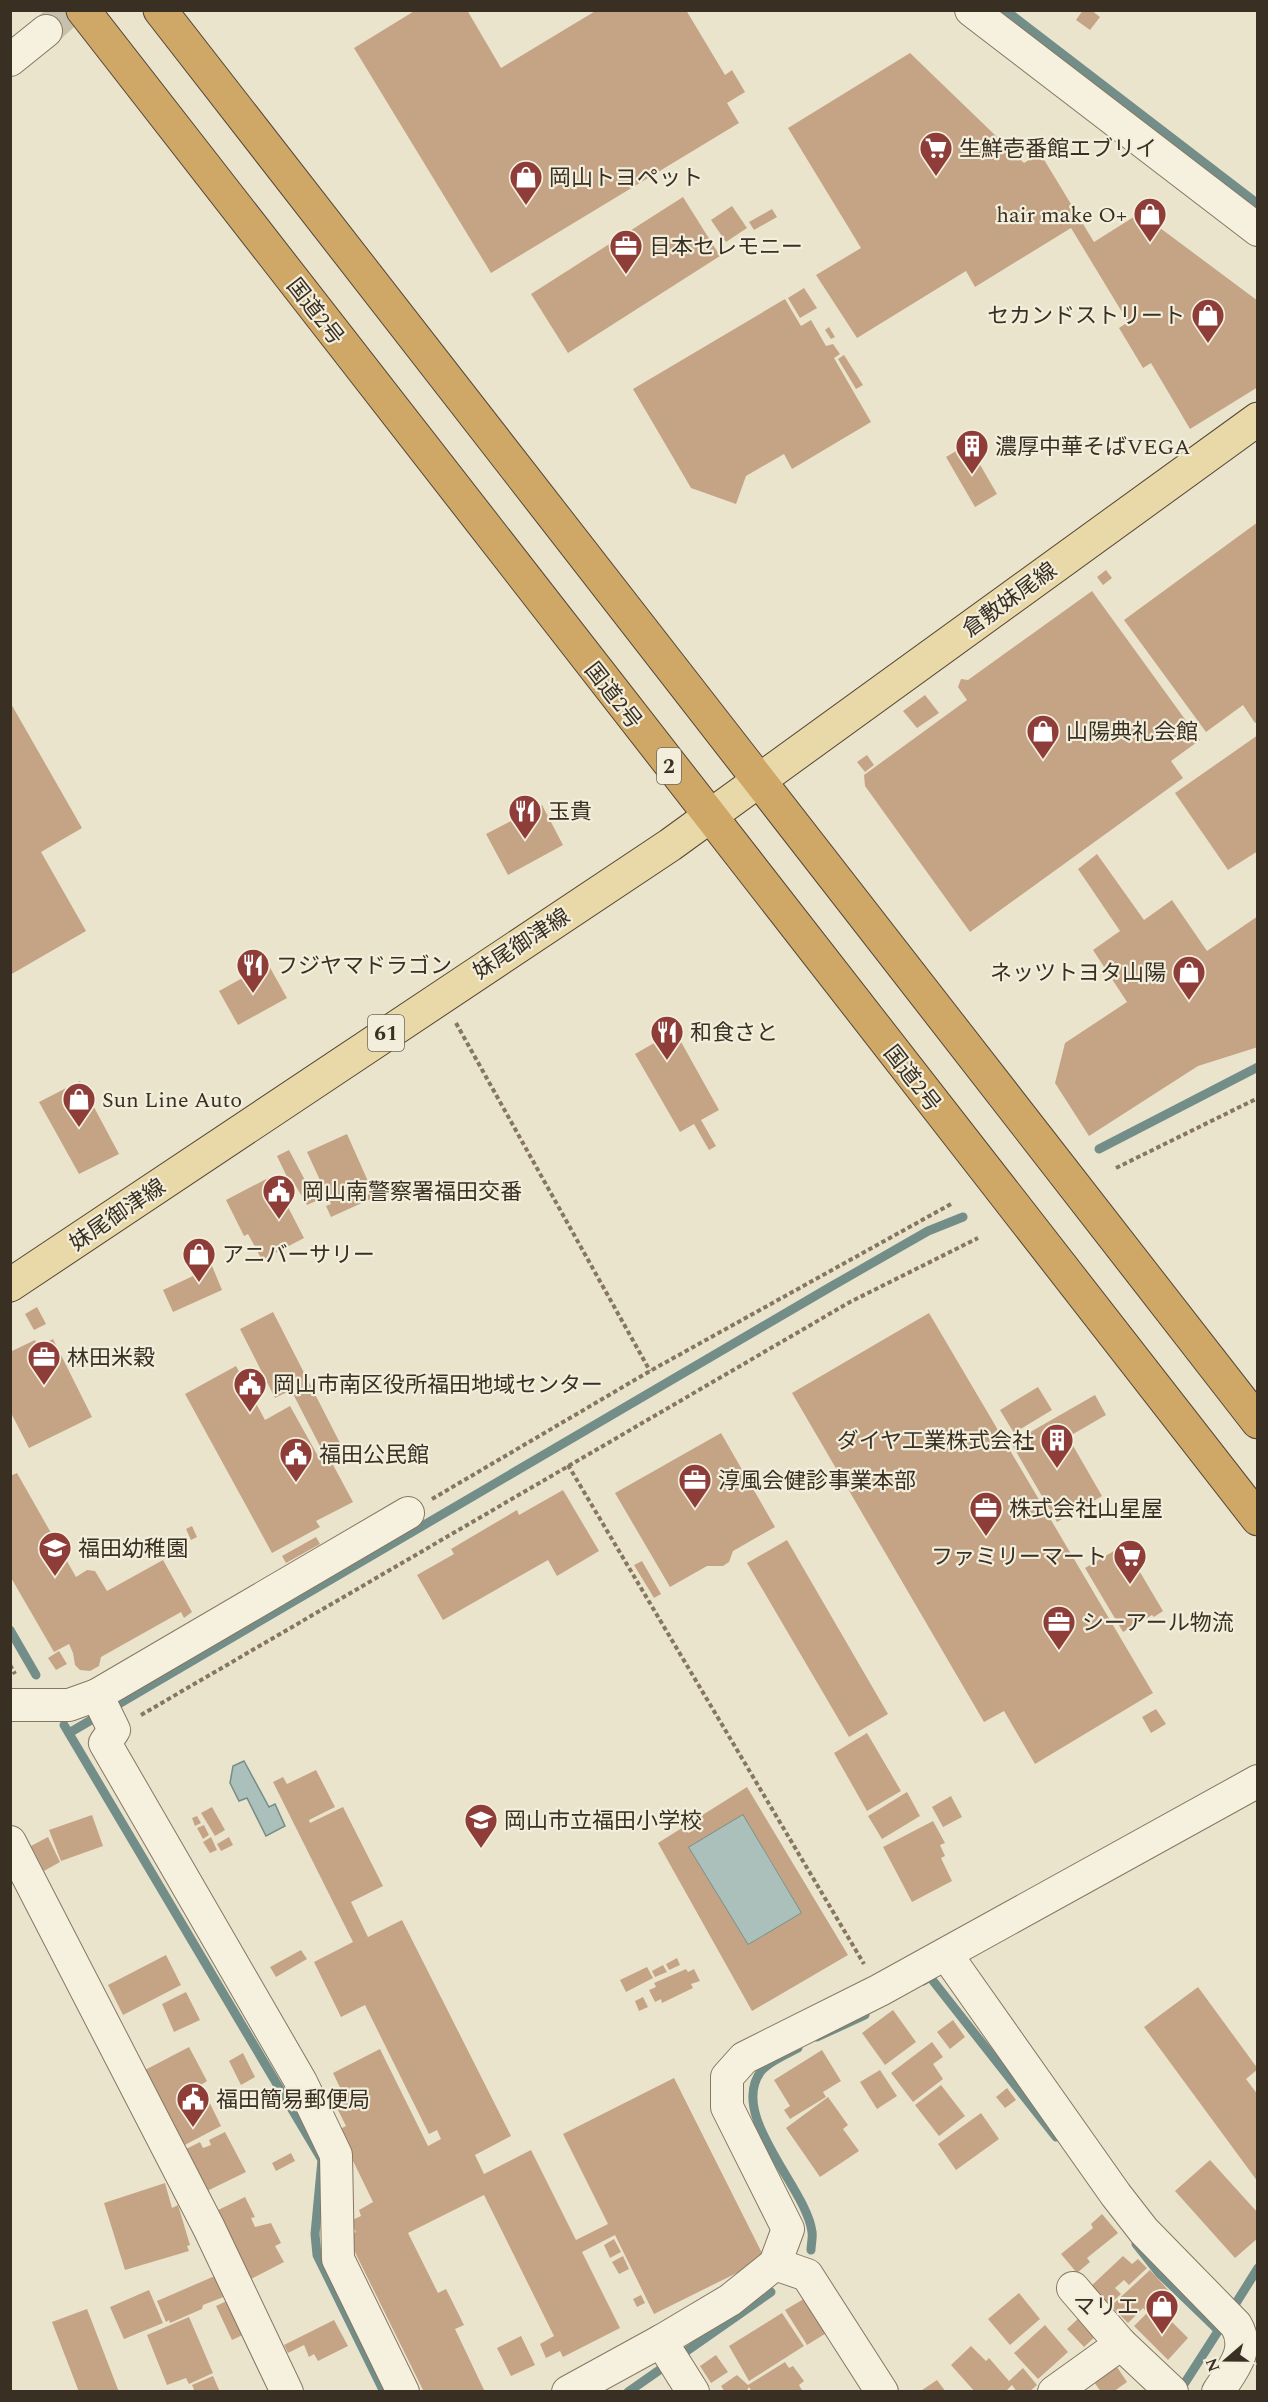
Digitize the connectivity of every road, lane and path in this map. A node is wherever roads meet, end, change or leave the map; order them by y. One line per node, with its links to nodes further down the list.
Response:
1 (83, 10): 9 (highway, 国道2号 / 2)
2 (160, 10): 8 (highway)
3 (971, 10): 6 (street)
4 (46, 31): 5 (street)
5 (10, 60)
6 (1257, 230)
7 (1257, 419): 8 (main road, 倉敷妹尾線)
8 (759, 779): 9 (main road, 妹尾御津線 / 61); 17 (highway)
9 (708, 816): 10 (main road, 妹尾御津線 / 61); 20 (highway, 国道2号 / 2)
10 (441, 996): 15 (main road, 妹尾御津線 / 61); 16 (path)
11 (1257, 1098): 12 (path)
12 (1116, 1168)
13 (951, 1204): 16 (path)
14 (978, 1238): 18 (path)
15 (10, 1285)
16 (650, 1371): 19 (path)
17 (1257, 1422)
18 (568, 1465): 22 (path); 26 (path)
19 (408, 1513): 22 (street)
20 (1257, 1520)
21 (10, 1705): 22 (street)
22 (106, 1714): 32 (street)
23 (1257, 1781): 25 (street)
24 (10, 1842): 31 (street)
25 (946, 1954): 26 (street); 37 (street)
26 (879, 1990): 27 (street)
27 (775, 2264): 30 (street); 34 (street)
28 (1072, 2288): 29 (street)
29 (1121, 2344): 35 (street); 36 (street)
30 (675, 2363): 33 (street)
31 (287, 2391)
32 (403, 2391)
33 (568, 2391)
34 (882, 2391)
35 (1054, 2391)
36 (1171, 2391)
37 (1218, 2391)

